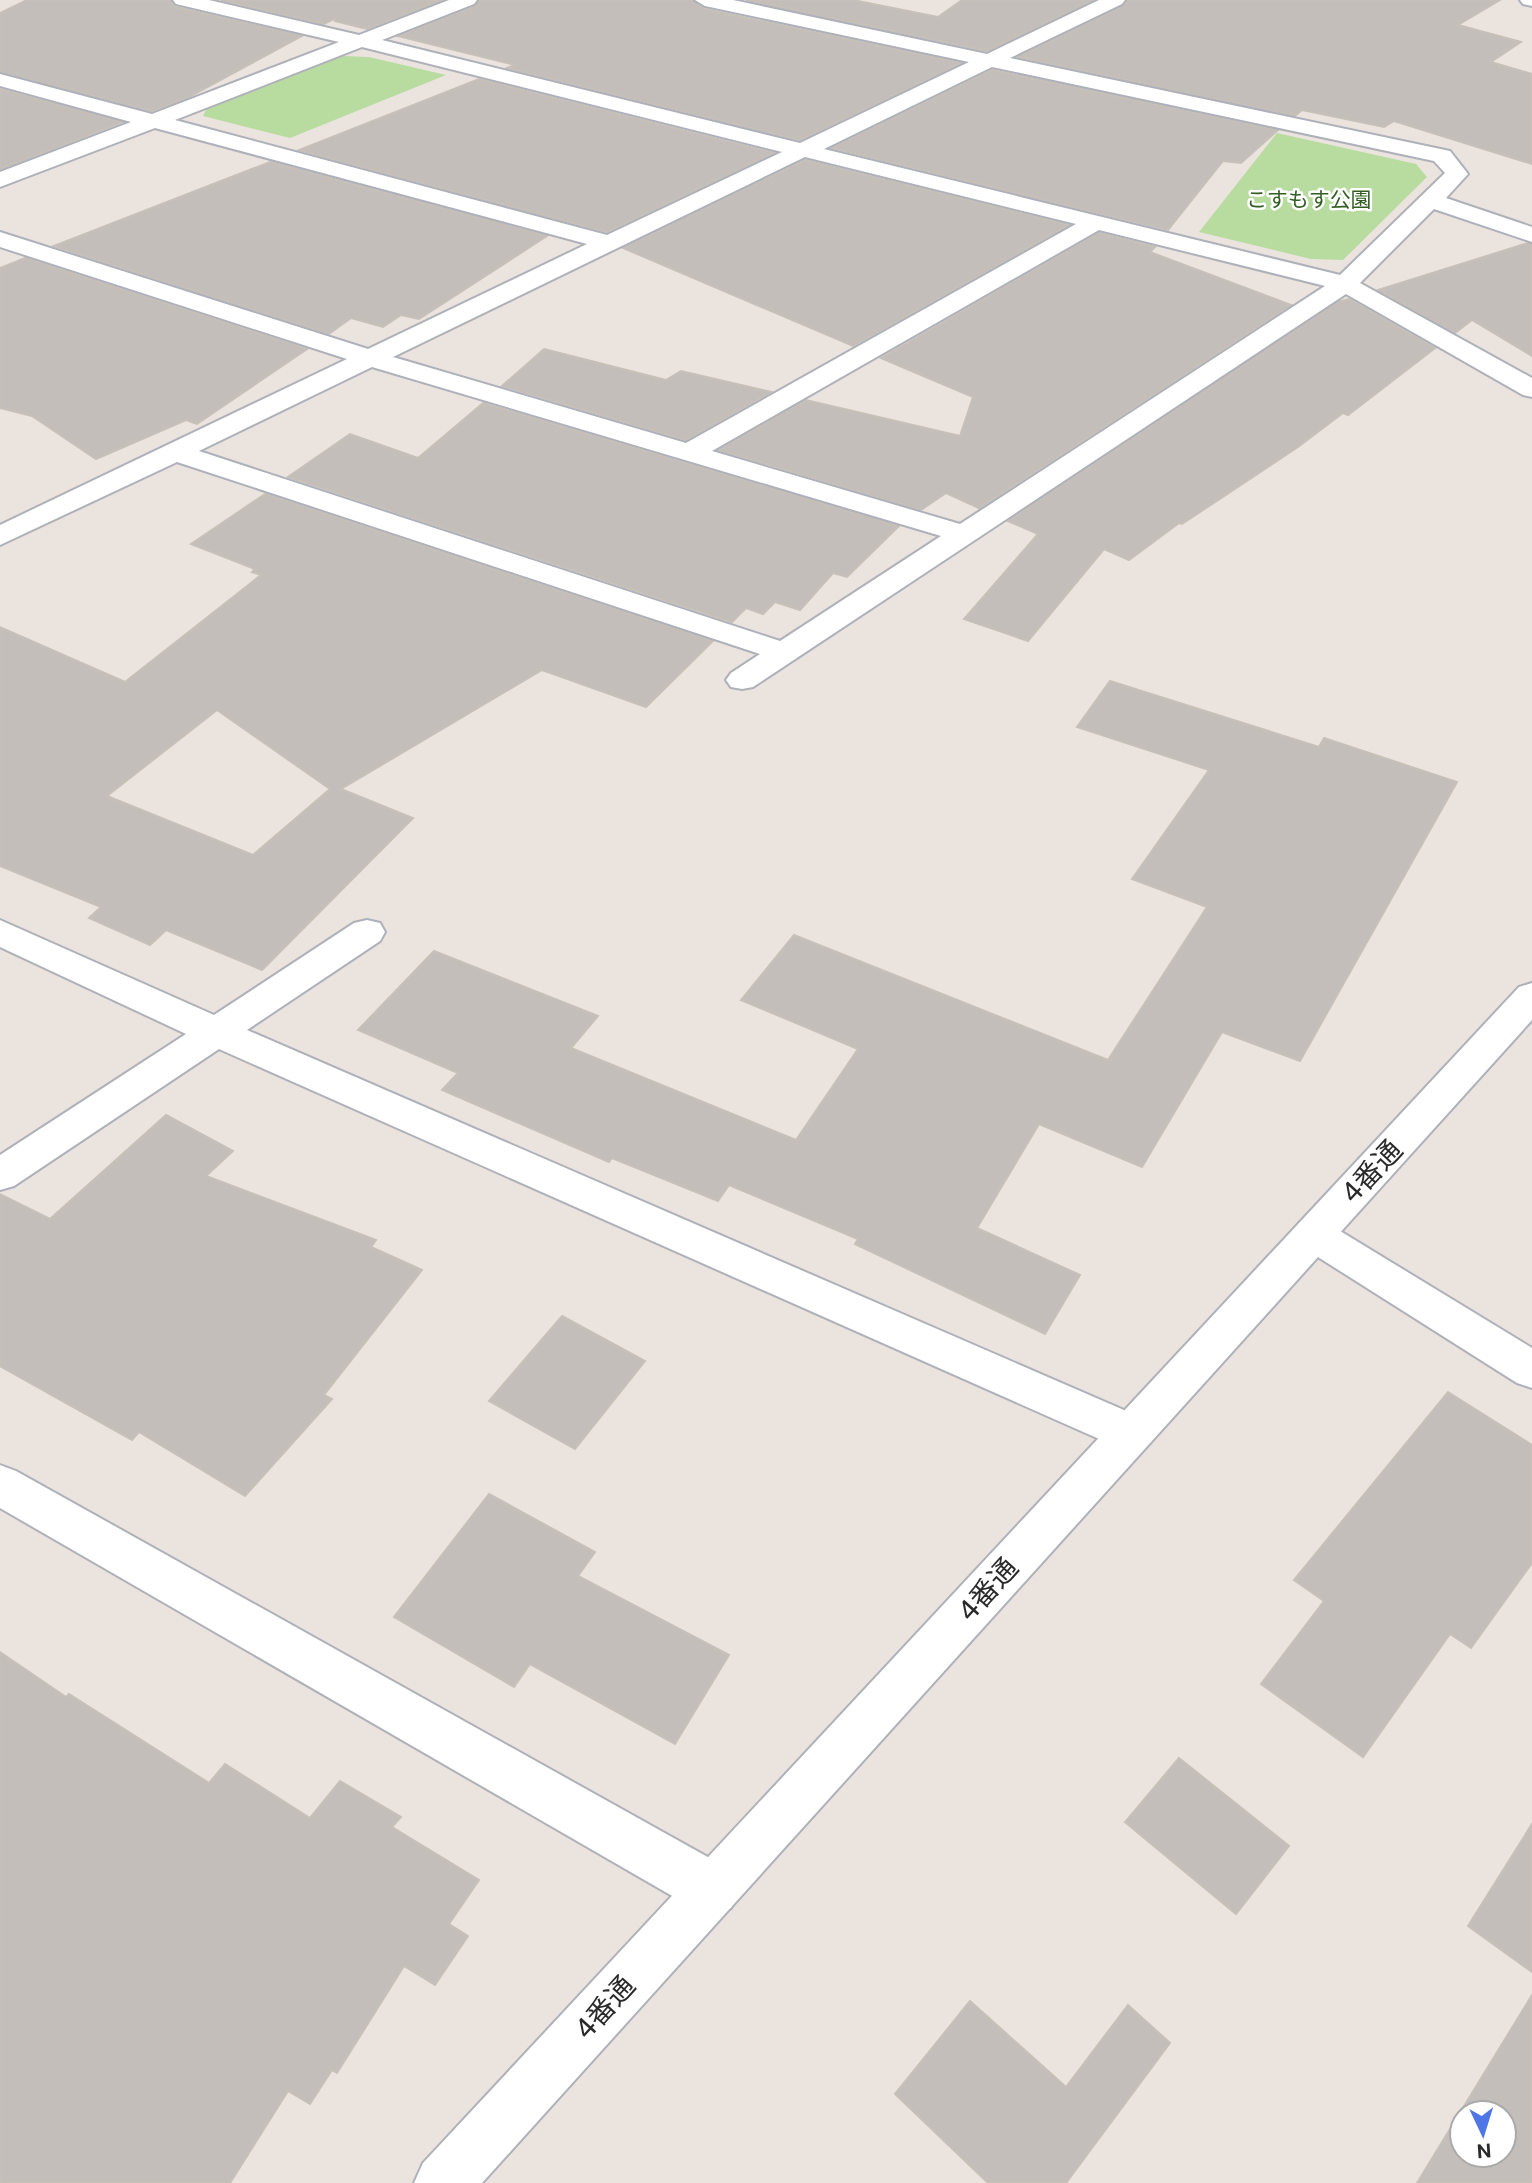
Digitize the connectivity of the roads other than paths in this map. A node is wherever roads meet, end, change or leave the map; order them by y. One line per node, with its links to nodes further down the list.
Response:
1 (183, 0): 5 (street)
2 (467, 0): 5 (street)
3 (705, 0): 6 (street)
4 (1115, 0): 6 (street)
5 (361, 41): 8 (street); 9 (street)
6 (992, 59): 9 (street); 11 (street)
7 (0, 80): 8 (street)
8 (153, 121): 10 (street); 15 (street)
9 (803, 150): 12 (street); 15 (street)
10 (0, 180)
11 (1430, 200): 13 (street); 16 (street)
12 (1097, 222): 16 (street); 20 (street)
13 (1532, 235)
14 (0, 239): 17 (street)
15 (609, 243): 17 (street)
16 (1345, 284): 18 (street); 21 (street)
17 (370, 358): 19 (street); 20 (street)
18 (1532, 389)
19 (175, 452): 22 (street); 23 (street)
20 (690, 453): 21 (street)
21 (964, 534): 23 (street)
22 (0, 536)
23 (783, 652): 24 (street)
24 (742, 680)
25 (0, 932): 28 (street)
26 (367, 932): 28 (street)
27 (1532, 996): 30 (street, 4番通)
28 (216, 1032): 29 (street); 32 (street)
29 (0, 1175)
30 (1314, 1234): 31 (street); 32 (street, 4番通)
31 (1532, 1370)
32 (1130, 1433): 34 (street, 4番通)
33 (0, 1485): 34 (street)
34 (712, 1889): 35 (street, 4番通)
35 (464, 2176)

